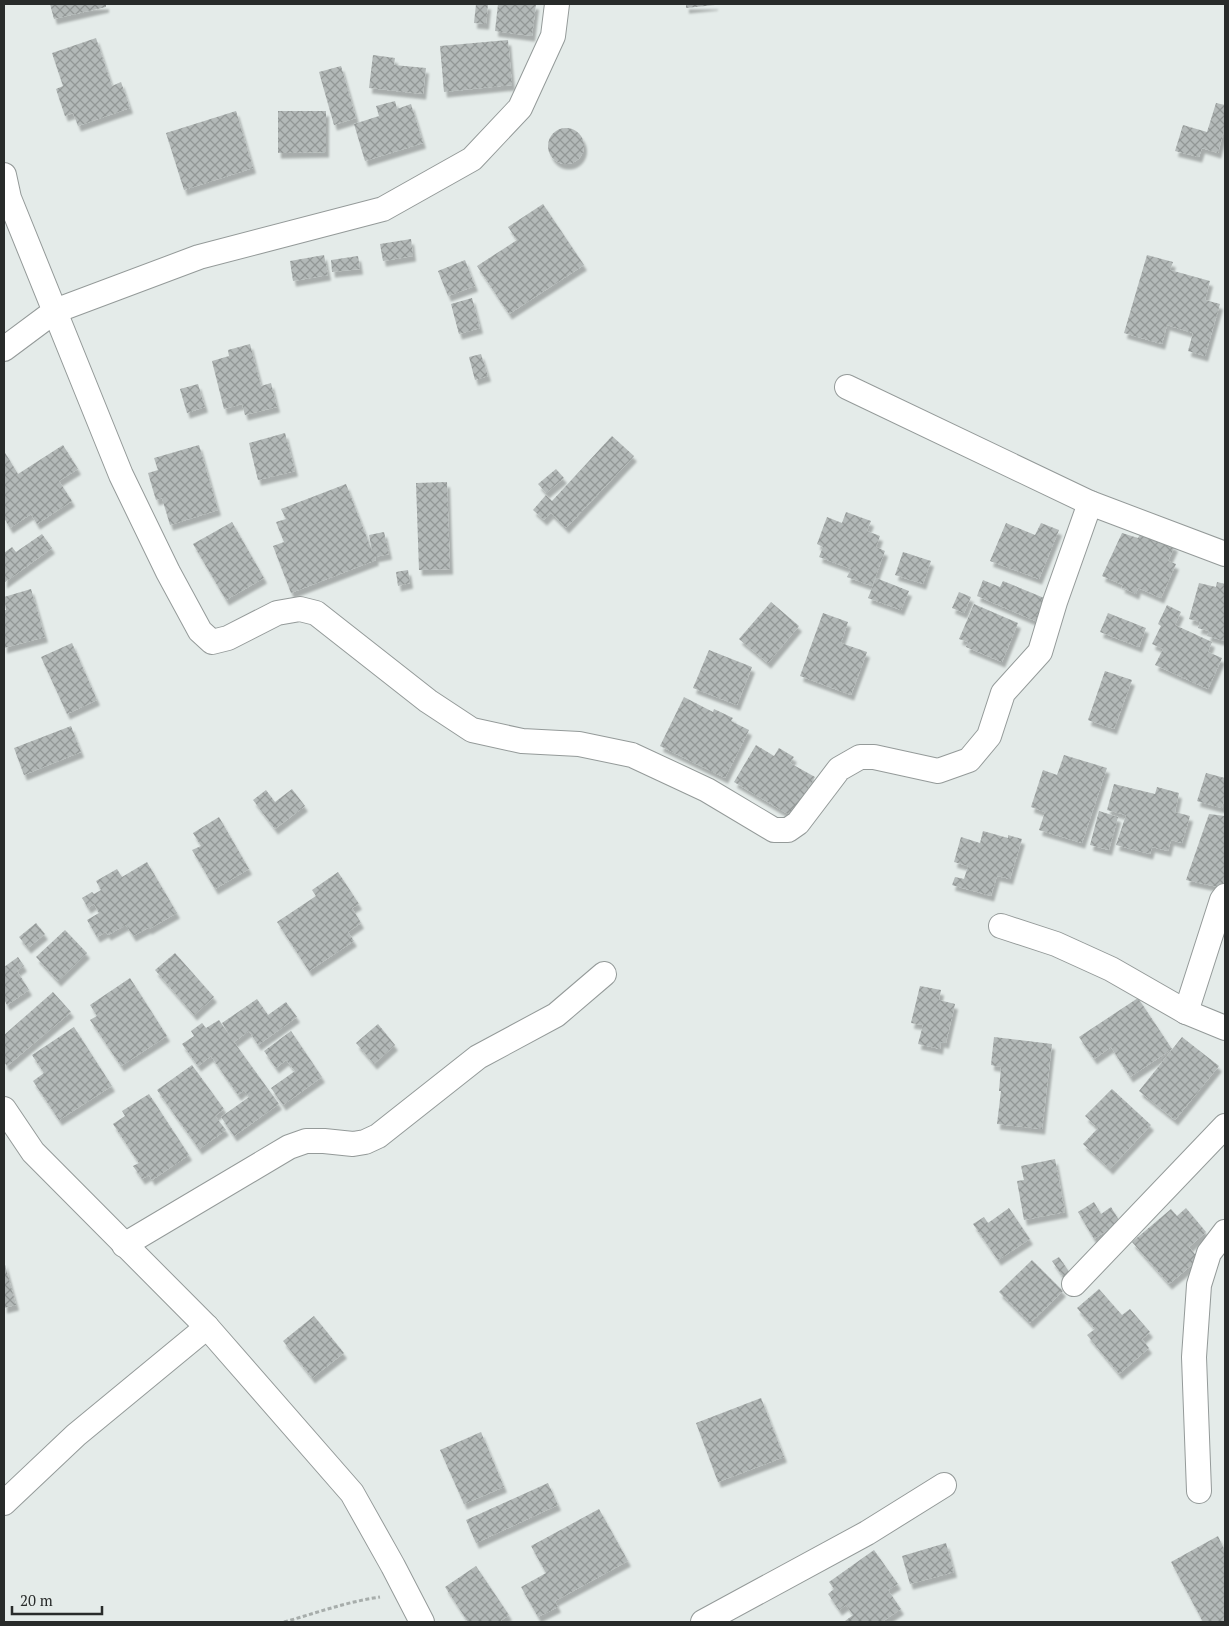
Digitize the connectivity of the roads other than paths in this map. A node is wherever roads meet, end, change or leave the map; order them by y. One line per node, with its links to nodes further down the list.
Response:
1 (557, 4): 3 (street)
2 (4, 175): 3 (street)
3 (55, 311): 4 (street); 6 (street)
4 (4, 349)
5 (847, 387): 6 (street)
6 (1090, 504): 7 (street)
7 (1225, 554)
8 (1225, 896): 11 (street)
9 (1001, 926): 11 (street)
10 (604, 974): 16 (street)
11 (1186, 1012): 12 (street)
12 (1225, 1028)
13 (4, 1109): 16 (street)
14 (1225, 1126): 17 (street)
15 (1225, 1232): 20 (street)
16 (124, 1245): 18 (street)
17 (1074, 1284)
18 (207, 1327): 21 (street); 22 (street)
19 (944, 1485): 23 (street)
20 (1199, 1491)
21 (4, 1503)
22 (422, 1622)
23 (703, 1622)

